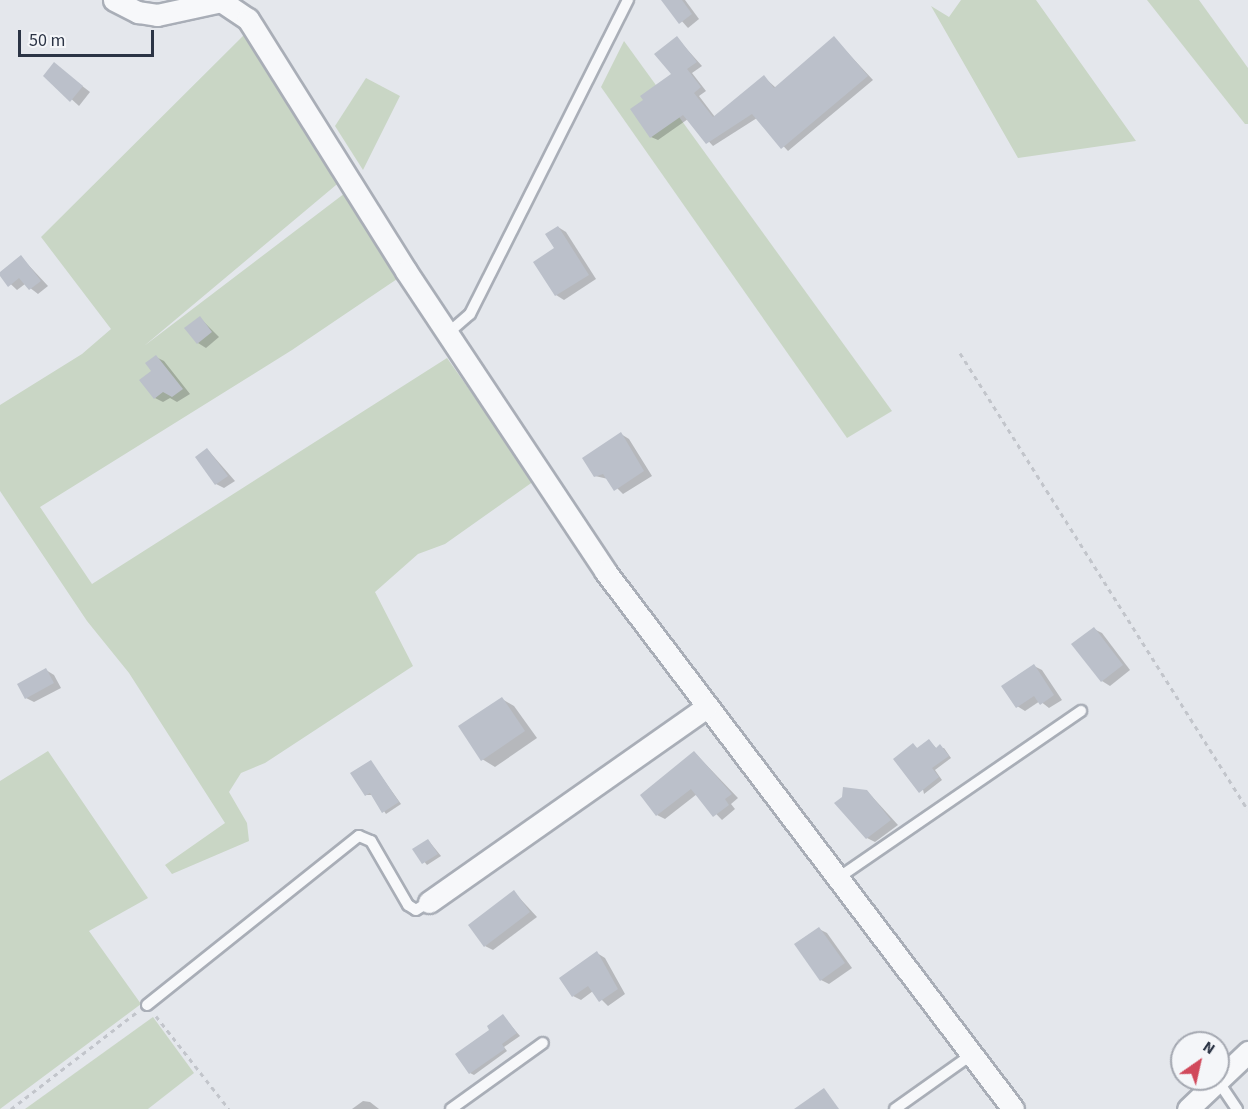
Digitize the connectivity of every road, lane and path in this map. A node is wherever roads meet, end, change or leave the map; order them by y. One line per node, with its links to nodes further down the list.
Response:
1 (114, 0): 3 (street)
2 (628, 0): 3 (lane)
3 (447, 334): 5 (street)
4 (960, 353): 7 (path)
5 (706, 707): 8 (street); 9 (street)
6 (1081, 711): 8 (lane)
7 (1248, 810)
8 (838, 878): 13 (street)
9 (429, 902): 10 (lane)
10 (147, 1005): 17 (path); 18 (path)
11 (543, 1043): 19 (lane)
12 (1248, 1052): 14 (street)
13 (971, 1055): 20 (lane); 21 (street)
14 (1230, 1069)
15 (1207, 1091): 22 (street)
16 (1225, 1091): 23 (lane)
17 (11, 1109)
18 (229, 1109)
19 (451, 1109)
20 (895, 1109)
21 (1013, 1109)
22 (1188, 1109)
23 (1237, 1109)

